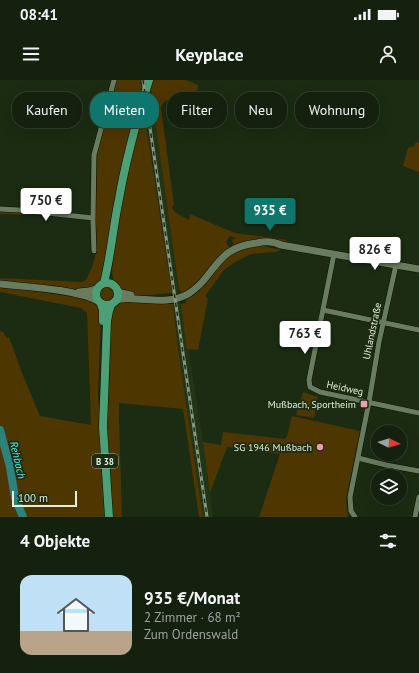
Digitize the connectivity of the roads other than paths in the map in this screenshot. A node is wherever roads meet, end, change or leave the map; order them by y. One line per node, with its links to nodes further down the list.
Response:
1 (114, 80): 4 (street)
2 (149, 80): 10 (main road)
3 (0, 209): 4 (street)
4 (93, 218): 5 (street)
5 (94, 251)
6 (334, 254): 7 (street); 14 (street); 17 (street, Heidweg)
7 (396, 265): 8 (street); 18 (street, Uhlandstraße)
8 (419, 269)
9 (0, 284): 13 (street)
10 (108, 284): 11 (main road); 12 (main road)
11 (97, 289): 13 (street); 15 (main road)
12 (118, 291): 14 (street); 16 (main road)
13 (65, 292): 15 (street)
14 (153, 300): 16 (street)
15 (99, 302): 16 (main road); 21 (main road, B 38)
16 (114, 303): 21 (main road, B 38)
17 (323, 310): 18 (street); 20 (street, Heidweg)
18 (383, 322): 19 (street); 20 (street, Uhlandstraße)
19 (419, 330)
20 (369, 402): 22 (street); 23 (street, Uhlandstraße)
21 (103, 405): 26 (main road, B 38)
22 (419, 413)
23 (358, 458): 24 (street); 27 (street, Uhlandstraße)
24 (419, 471)
25 (419, 496): 28 (street)
26 (109, 517)
27 (355, 517)
28 (415, 517)

